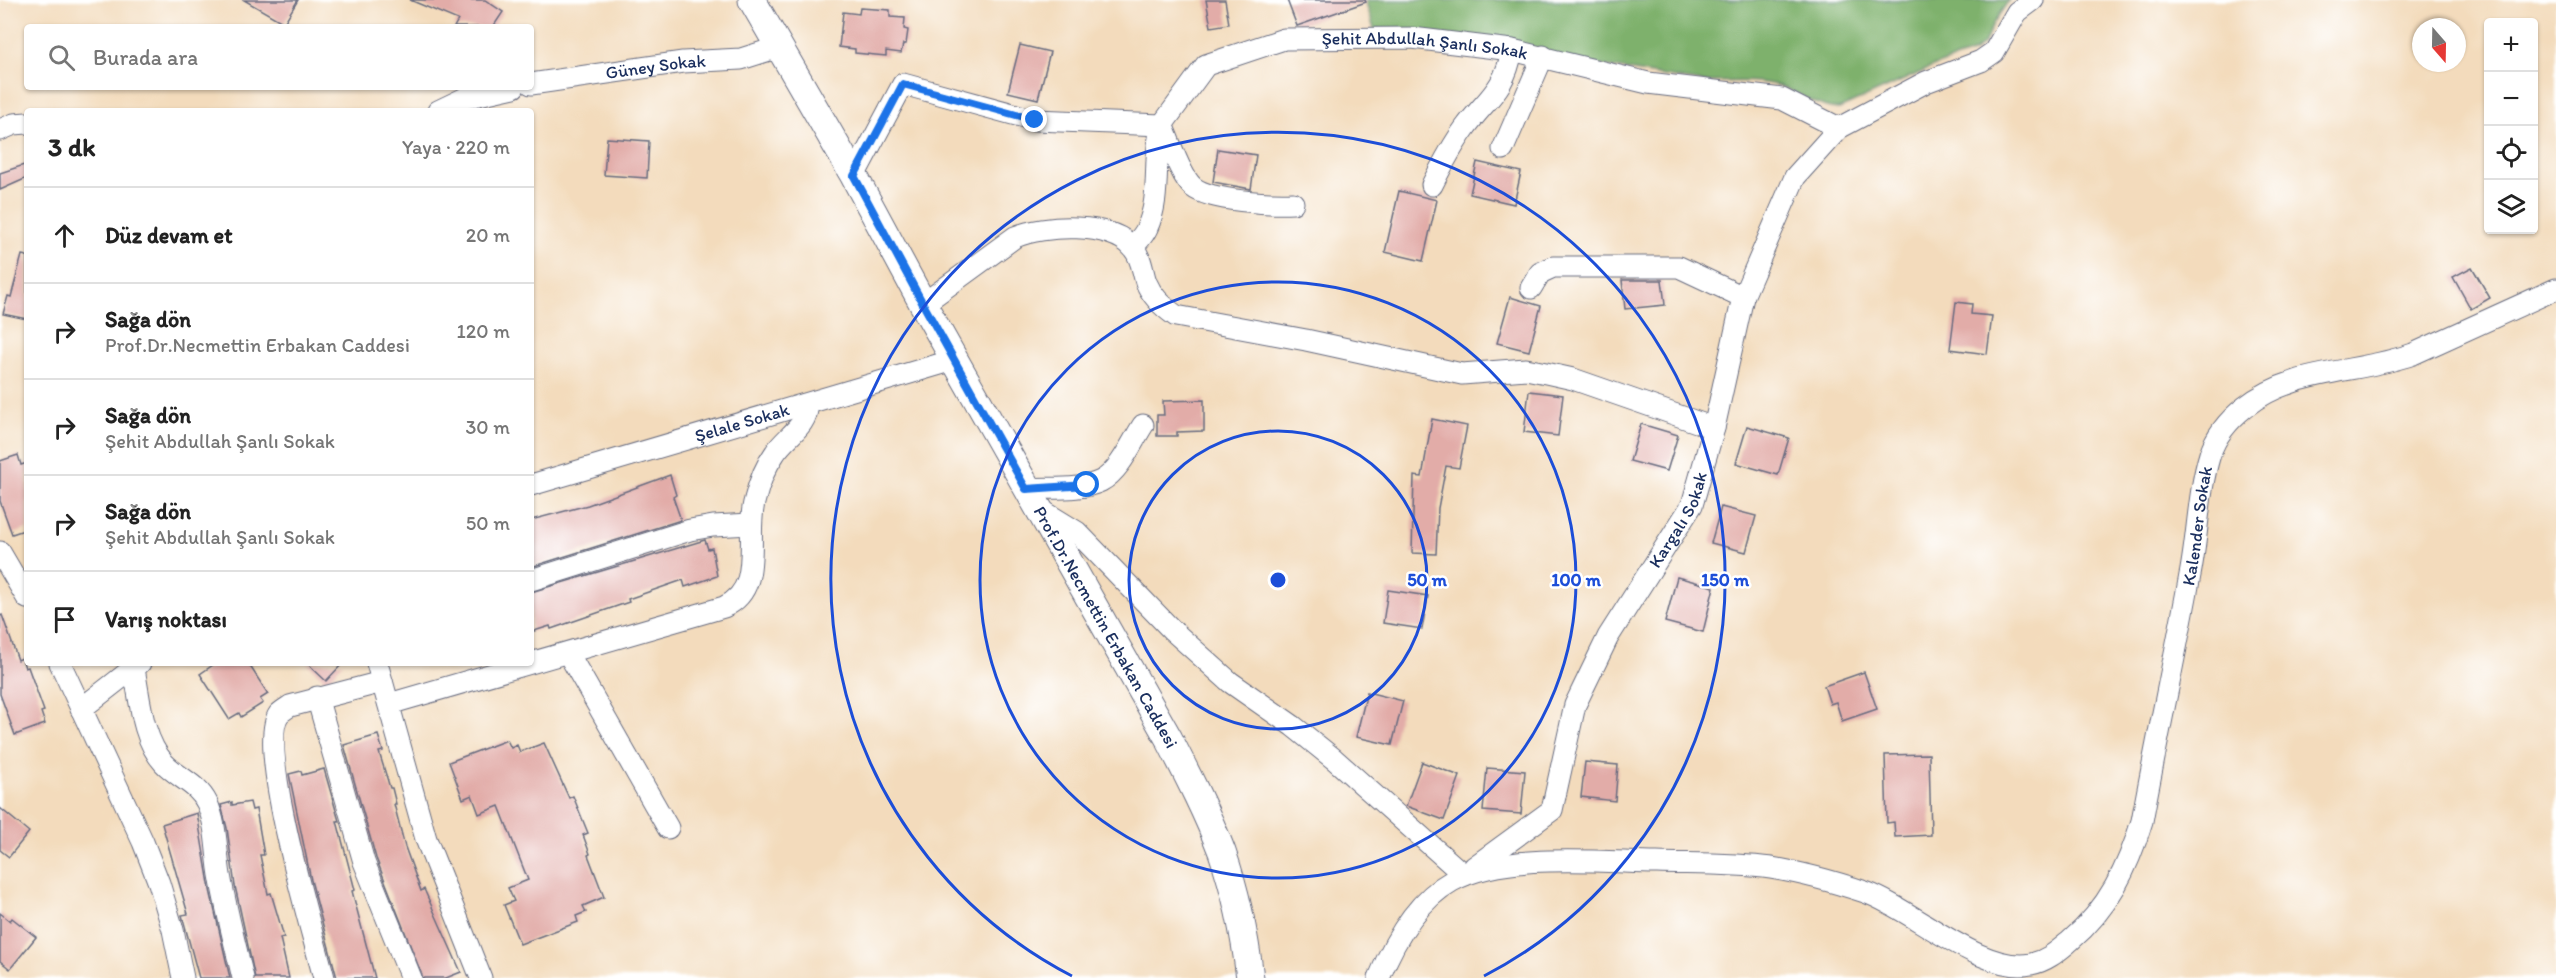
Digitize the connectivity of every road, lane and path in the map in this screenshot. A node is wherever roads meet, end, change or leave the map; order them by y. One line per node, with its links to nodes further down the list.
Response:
1 (2033, 0): 11 (street)
2 (754, 3): 3 (main road, Prof.Dr.Necmettin Erbakan Caddesi)
3 (779, 47): 6 (street, Güney Sokak); 14 (main road, Prof.Dr.Necmettin Erbakan Caddesi)
4 (1512, 50): 5 (street, Şehit Abdullah Şanlı Sokak); 10 (street, Şehit Abdullah Şanlı Sokak); 15 (street)
5 (1543, 56): 11 (street, Şehit Abdullah Şanlı Sokak); 13 (street)
6 (534, 84)
7 (496, 90): 8 (street)
8 (445, 107)
9 (24, 124): 12 (street)
10 (1162, 125): 14 (street); 16 (street); 17 (street)
11 (1839, 128): 20 (street, Kargalı Sokak)
12 (0, 130)
13 (1503, 149)
14 (854, 176): 21 (main road, Prof.Dr.Necmettin Erbakan Caddesi)
15 (1432, 185)
16 (1293, 203)
17 (1133, 247): 21 (street); 25 (street)
18 (1531, 288): 20 (street)
19 (2556, 289): 42 (street, Kalender Sokak)
20 (1743, 297): 25 (street, Kargalı Sokak)
21 (923, 304): 22 (main road, Prof.Dr.Necmettin Erbakan Caddesi)
22 (954, 360): 23 (street, Şelale Sokak); 27 (main road, Prof.Dr.Necmettin Erbakan Caddesi)
23 (807, 405): 26 (street, Şelale Sokak); 28 (street)
24 (1143, 424): 27 (street)
25 (1714, 428): 42 (street, Kargalı Sokak)
26 (534, 484)
27 (1032, 498): 42 (street); 48 (main road, Prof.Dr.Necmettin Erbakan Caddesi)
28 (751, 524): 30 (street); 32 (street)
29 (0, 552): 31 (street)
30 (534, 579)
31 (24, 593)
32 (568, 653): 33 (street); 41 (street)
33 (534, 663)
34 (61, 666): 40 (street)
35 (137, 666): 40 (street); 44 (street)
36 (522, 666): 39 (street)
37 (380, 673): 38 (street); 39 (street)
38 (317, 697): 45 (street); 46 (street)
39 (389, 704): 47 (street)
40 (81, 709): 43 (street)
41 (668, 828)
42 (1464, 875): 49 (street)
43 (183, 978)
44 (243, 978)
45 (324, 978)
46 (411, 978)
47 (481, 978)
48 (1250, 978)
49 (1379, 978)

